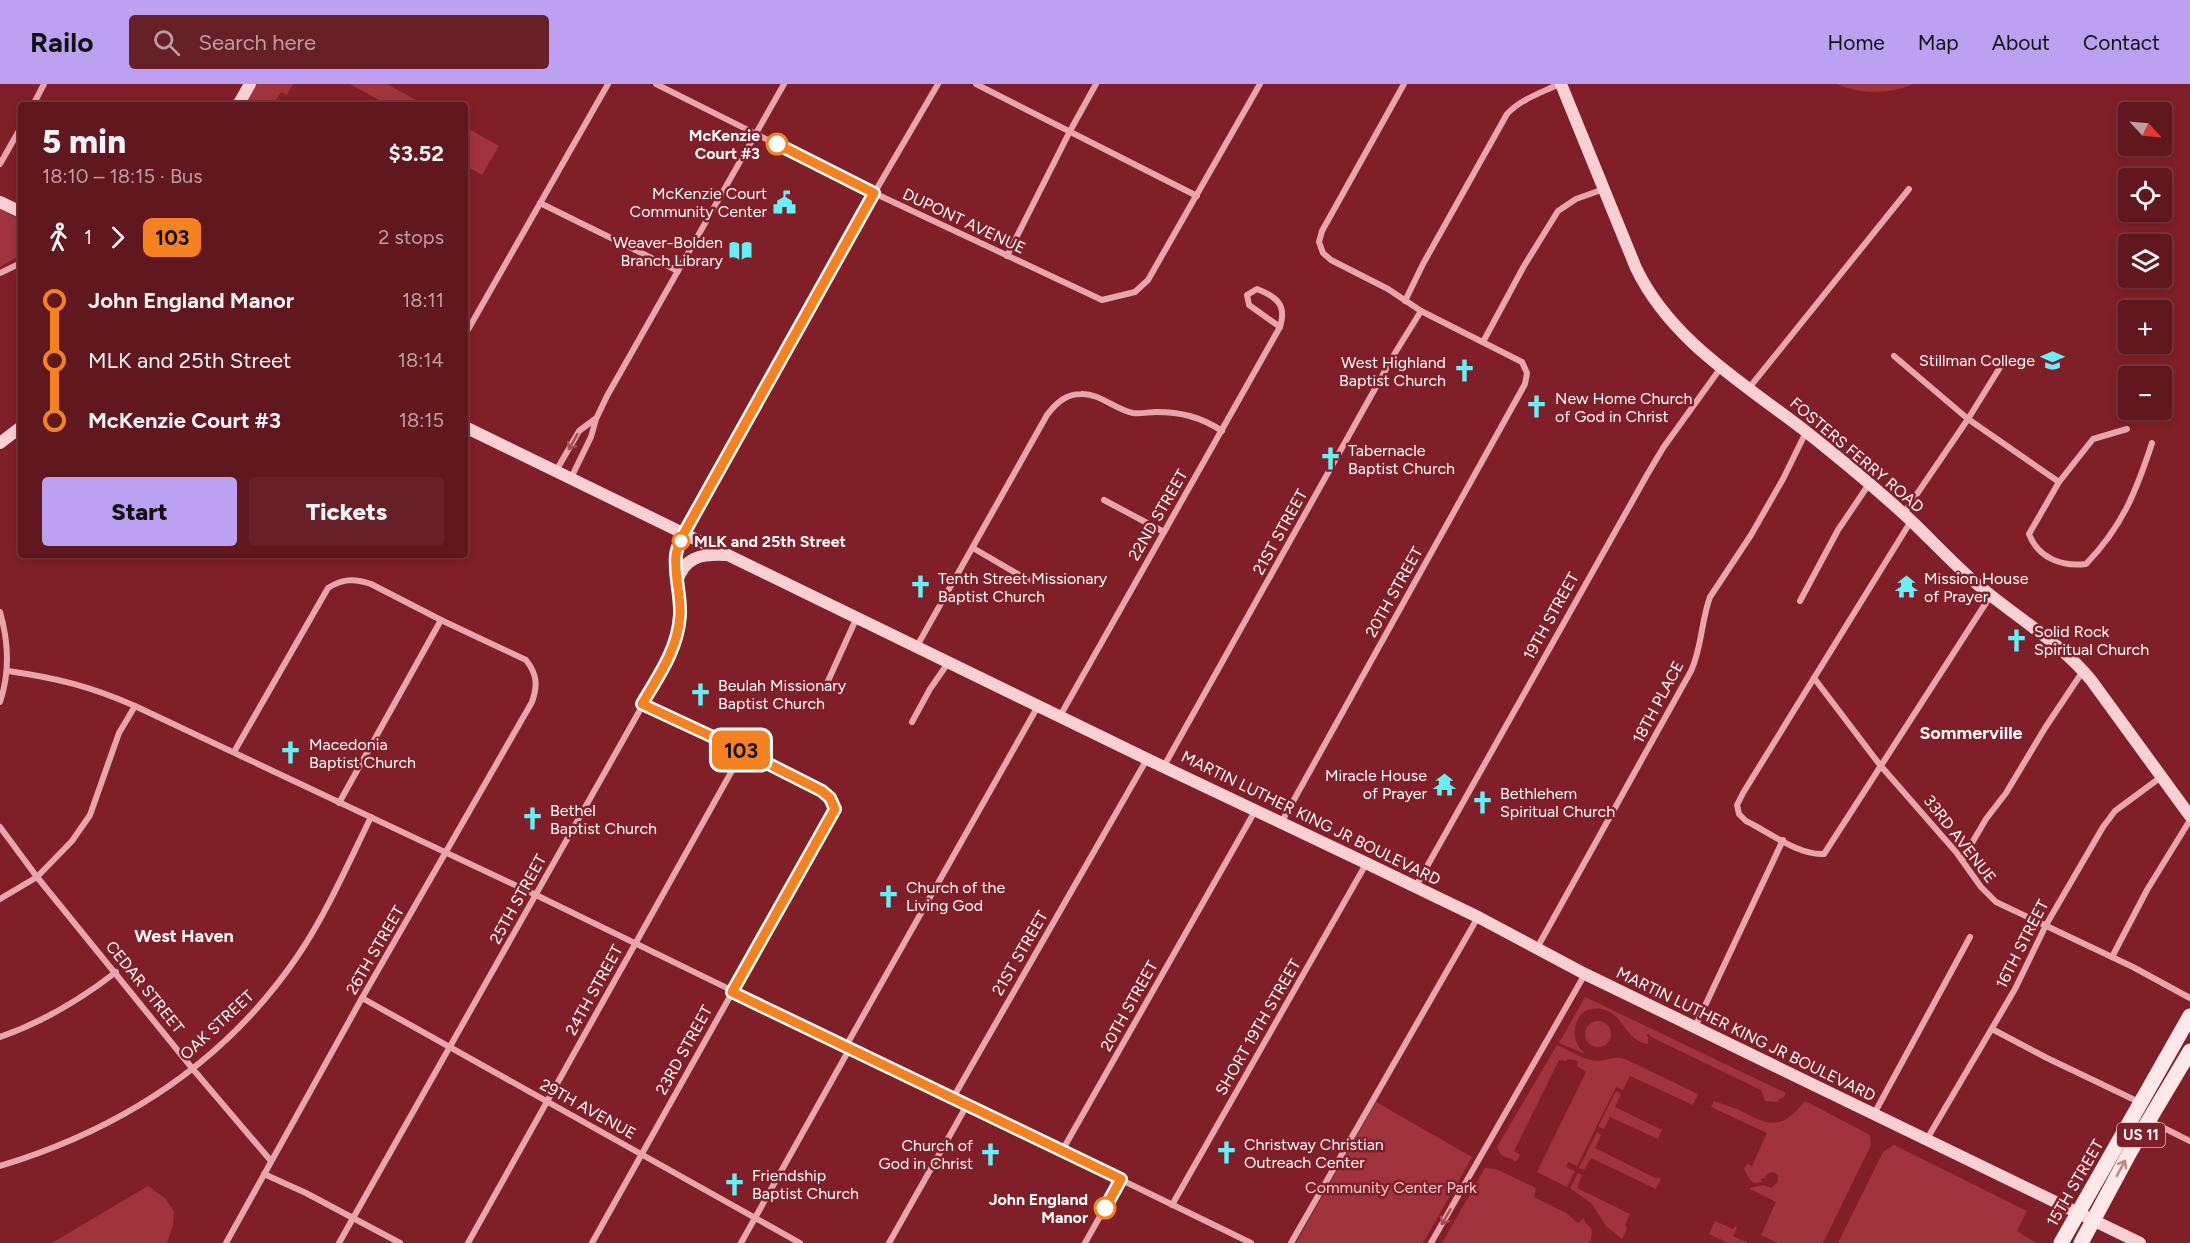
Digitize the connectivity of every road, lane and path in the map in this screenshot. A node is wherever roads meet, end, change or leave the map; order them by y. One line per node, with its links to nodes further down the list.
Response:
1 (44, 84): 12 (street)
2 (250, 84): 13 (main road)
3 (608, 84): 23 (street)
4 (656, 84): 16 (street, DUPONT AVENUE)
5 (784, 84): 16 (street)
6 (938, 84): 20 (street, 25TH STREET)
7 (976, 84): 14 (street)
8 (1096, 84): 14 (street)
9 (1260, 84): 21 (street)
10 (1404, 84): 29 (street)
11 (1560, 84): 18 (main road, FOSTERS FERRY ROAD); 29 (street)
12 (35, 102)
13 (240, 102)
14 (1070, 130): 21 (street); 25 (street)
15 (18, 132): 17 (street)
16 (756, 134): 20 (street, DUPONT AVENUE); 27 (street)
17 (0, 164)
18 (1604, 189): 33 (street); 36 (main road, FOSTERS FERRY ROAD)
19 (1909, 189): 37 (street)
20 (874, 193): 25 (street, DUPONT AVENUE); 54 (street, 25TH STREET)
21 (1197, 196): 25 (street, DUPONT AVENUE)
22 (0, 202): 24 (main road)
23 (540, 203): 27 (street); 32 (street)
24 (18, 211)
25 (1007, 256)
26 (18, 264): 28 (street)
27 (678, 271): 38 (street)
28 (0, 273)
29 (1405, 301): 30 (street)
30 (1421, 311): 33 (street); 80 (street, 21ST STREET)
31 (1280, 327): 31 (street); 43 (street, 22ND STREET)
32 (468, 330)
33 (1484, 342): 87 (street, 20TH STREET)
34 (1894, 356): 39 (street)
35 (2004, 361): 39 (street)
36 (1722, 366): 37 (main road, FOSTERS FERRY ROAD); 94 (street, 19TH STREET)
37 (1749, 388): 44 (main road, FOSTERS FERRY ROAD)
38 (596, 419): 47 (street, one-way to 47); 48 (street)
39 (1968, 419): 49 (street); 52 (street)
40 (468, 428): 47 (main road, MARTIN LUTHER KING JR BOULEVARD)
41 (18, 429): 45 (main road)
42 (2127, 429): 49 (street)
43 (1222, 430): 53 (street, 22ND STREET); 55 (street)
44 (1806, 432): 50 (main road, FOSTERS FERRY ROAD); 101 (street, 18TH PLACE)
45 (0, 443)
46 (2152, 443): 49 (street)
47 (556, 471): 48 (main road, MARTIN LUTHER KING JR BOULEVARD)
48 (571, 478): 54 (main road, MARTIN LUTHER KING JR BOULEVARD)
49 (2058, 482)
50 (1869, 484): 52 (main road, FOSTERS FERRY ROAD); 60 (street)
51 (1104, 500): 53 (street)
52 (1907, 517): 59 (main road, FOSTERS FERRY ROAD); 68 (street)
53 (1164, 532): 74 (street, 22ND STREET)
54 (684, 533): 56 (main road, MARTIN LUTHER KING JR BOULEVARD); 58 (street, 25TH STREET)
55 (973, 548): 57 (street); 64 (street)
56 (731, 556): 58 (main road); 62 (main road, MARTIN LUTHER KING JR BOULEVARD)
57 (1028, 580)
58 (677, 582): 71 (street, 25TH STREET)
59 (1990, 595): 67 (main road, FOSTERS FERRY ROAD); 79 (street)
60 (1800, 601)
61 (0, 612): 66 (street)
62 (857, 617): 64 (main road, MARTIN LUTHER KING JR BOULEVARD); 69 (street)
63 (441, 620): 77 (street); 82 (street); 90 (street, 26TH STREET)
64 (917, 646): 65 (main road, MARTIN LUTHER KING JR BOULEVARD)
65 (948, 663): 73 (main road, MARTIN LUTHER KING JR BOULEVARD); 75 (street)
66 (8, 671): 70 (street); 72 (street)
67 (2084, 671): 81 (main road, FOSTERS FERRY ROAD); 91 (street)
68 (1814, 678): 79 (street, 33RD AVENUE); 89 (street)
69 (828, 681)
70 (0, 702)
71 (642, 704): 76 (street); 95 (street, 25TH STREET)
72 (135, 706): 77 (street); 93 (street)
73 (1038, 706): 74 (main road, MARTIN LUTHER KING JR BOULEVARD); 113 (street)
74 (1060, 717): 78 (main road, MARTIN LUTHER KING JR BOULEVARD)
75 (912, 722)
76 (743, 751): 100 (street, 24TH STREET); 105 (street, 23RD STREET)
77 (234, 752): 82 (street)
78 (1147, 759): 80 (main road, MARTIN LUTHER KING JR BOULEVARD); 116 (street, 21ST STREET)
79 (1880, 765): 89 (street); 91 (street, 33RD AVENUE)
80 (1164, 766): 83 (main road, MARTIN LUTHER KING JR BOULEVARD)
81 (2161, 777): 84 (main road, FOSTERS FERRY ROAD); 98 (street, 16TH STREET)
82 (339, 803): 85 (street)
83 (1255, 811): 87 (main road, MARTIN LUTHER KING JR BOULEVARD); 124 (street, 20TH STREET)
84 (2190, 816)
85 (371, 817): 90 (street); 115 (street, OAK STREET)
86 (2190, 820): 102 (street)
87 (1281, 823): 92 (main road, MARTIN LUTHER KING JR BOULEVARD)
88 (0, 827): 93 (street, CEDAR STREET)
89 (1783, 840): 109 (street)
90 (446, 854): 95 (street); 106 (street, 26TH STREET)
91 (1962, 860): 98 (street, 33RD AVENUE)
92 (1366, 863): 94 (main road, MARTIN LUTHER KING JR BOULEVARD); 130 (street, SHORT 19TH STREET)
93 (37, 877): 96 (street); 103 (street, CEDAR STREET)
94 (1415, 887): 97 (main road, MARTIN LUTHER KING JR BOULEVARD)
95 (536, 896): 100 (street); 112 (street, 25TH STREET)
96 (0, 899)
97 (1478, 917): 101 (main road, MARTIN LUTHER KING JR BOULEVARD); 145 (street)
98 (2046, 925): 102 (street, 33RD AVENUE); 110 (street, 16TH STREET)
99 (1970, 937): 120 (street)
100 (635, 944): 105 (street); 117 (street, 24TH STREET)
101 (1537, 948): 104 (main road, MARTIN LUTHER KING JR BOULEVARD)
102 (2112, 957): 107 (street, 33RD AVENUE)
103 (116, 972): 111 (street); 115 (street, CEDAR STREET)
104 (1585, 974): 109 (main road, MARTIN LUTHER KING JR BOULEVARD); 146 (street, one-way to 146)
105 (732, 992): 113 (street); 125 (street, 23RD STREET)
106 (362, 998): 112 (street, 29TH AVENUE); 126 (street, 26TH STREET)
107 (2190, 998)
108 (2190, 1016): 118 (main road, 15TH STREET / US 11)
109 (1694, 1028): 120 (main road, MARTIN LUTHER KING JR BOULEVARD)
110 (1992, 1029): 118 (street); 122 (street, 16TH STREET)
111 (0, 1037)
112 (450, 1047): 117 (street, 29TH AVENUE); 132 (street, 25TH STREET)
113 (848, 1047): 116 (street); 133 (street)
114 (2190, 1051): 121 (main road, 15TH STREET / US 11)
115 (192, 1068): 126 (street, CEDAR STREET); 127 (street, OAK STREET)
116 (953, 1098): 119 (street)
117 (547, 1101): 125 (street, 29TH AVENUE); 138 (street, 24TH STREET)
118 (2142, 1104): 131 (main road, 15TH STREET / US 11)
119 (967, 1105): 124 (street); 142 (street)
120 (1874, 1114): 122 (main road, MARTIN LUTHER KING JR BOULEVARD)
121 (2150, 1121): 123 (street); 134 (main road, 15TH STREET / US 11, one-way to 121)
122 (1927, 1140): 131 (main road, MARTIN LUTHER KING JR BOULEVARD)
123 (2190, 1141)
124 (1062, 1151): 129 (street)
125 (641, 1154): 133 (street, 29TH AVENUE); 139 (street, 23RD STREET)
126 (271, 1161): 128 (street, 26TH STREET)
127 (0, 1166)
128 (264, 1174): 132 (street); 135 (street, 26TH STREET)
129 (1121, 1179): 130 (street); 143 (street)
130 (1172, 1204): 144 (street)
131 (2079, 1212): 134 (main road, MARTIN LUTHER KING JR BOULEVARD); 147 (main road, 15TH STREET / US 11)
132 (353, 1217): 136 (street, 25TH STREET); 137 (street)
133 (755, 1218): 140 (street); 141 (street, 29TH AVENUE)
134 (2095, 1220): 148 (main road, 15TH STREET / US 11); 149 (main road, MARTIN LUTHER KING JR BOULEVARD)
135 (226, 1243)
136 (339, 1243)
137 (400, 1243)
138 (468, 1243)
139 (592, 1243)
140 (741, 1243)
141 (800, 1243)
142 (889, 1243)
143 (1085, 1243)
144 (1251, 1243)
145 (1291, 1243)
146 (1431, 1243)
147 (2061, 1243)
148 (2082, 1243)
149 (2140, 1243)

